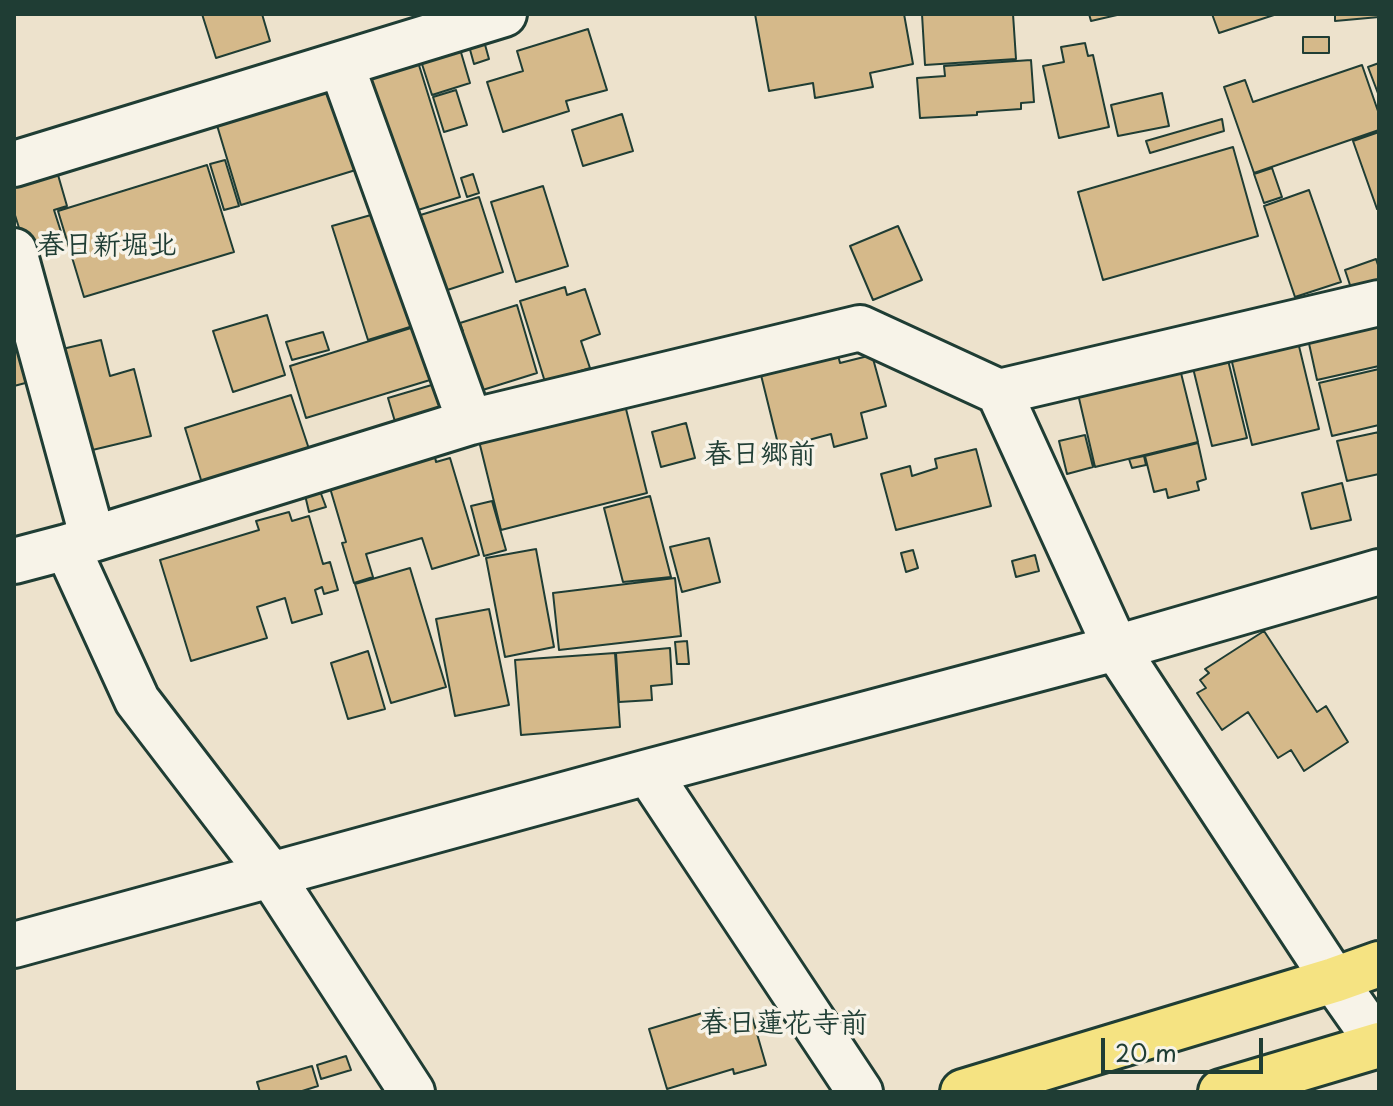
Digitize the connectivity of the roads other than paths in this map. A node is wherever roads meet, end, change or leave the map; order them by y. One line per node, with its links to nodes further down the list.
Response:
1 (504, 14): 2 (street)
2 (427, 25): 3 (street)
3 (341, 64): 4 (street); 8 (street)
4 (14, 164)
5 (14, 251): 9 (street)
6 (1379, 303): 7 (street)
7 (999, 392): 8 (street); 12 (street)
8 (470, 422): 9 (street)
9 (80, 543): 10 (street); 14 (street)
10 (14, 561)
11 (1379, 572): 12 (street)
12 (1116, 648): 13 (street); 17 (street)
13 (648, 772): 14 (street); 20 (street)
14 (271, 875): 15 (street); 19 (street)
15 (14, 945)
16 (1379, 964): 17 (main road)
17 (1334, 980): 18 (street); 21 (main road)
18 (1379, 1045): 22 (main road)
19 (412, 1092)
20 (860, 1092)
21 (963, 1092)
22 (1221, 1092)

